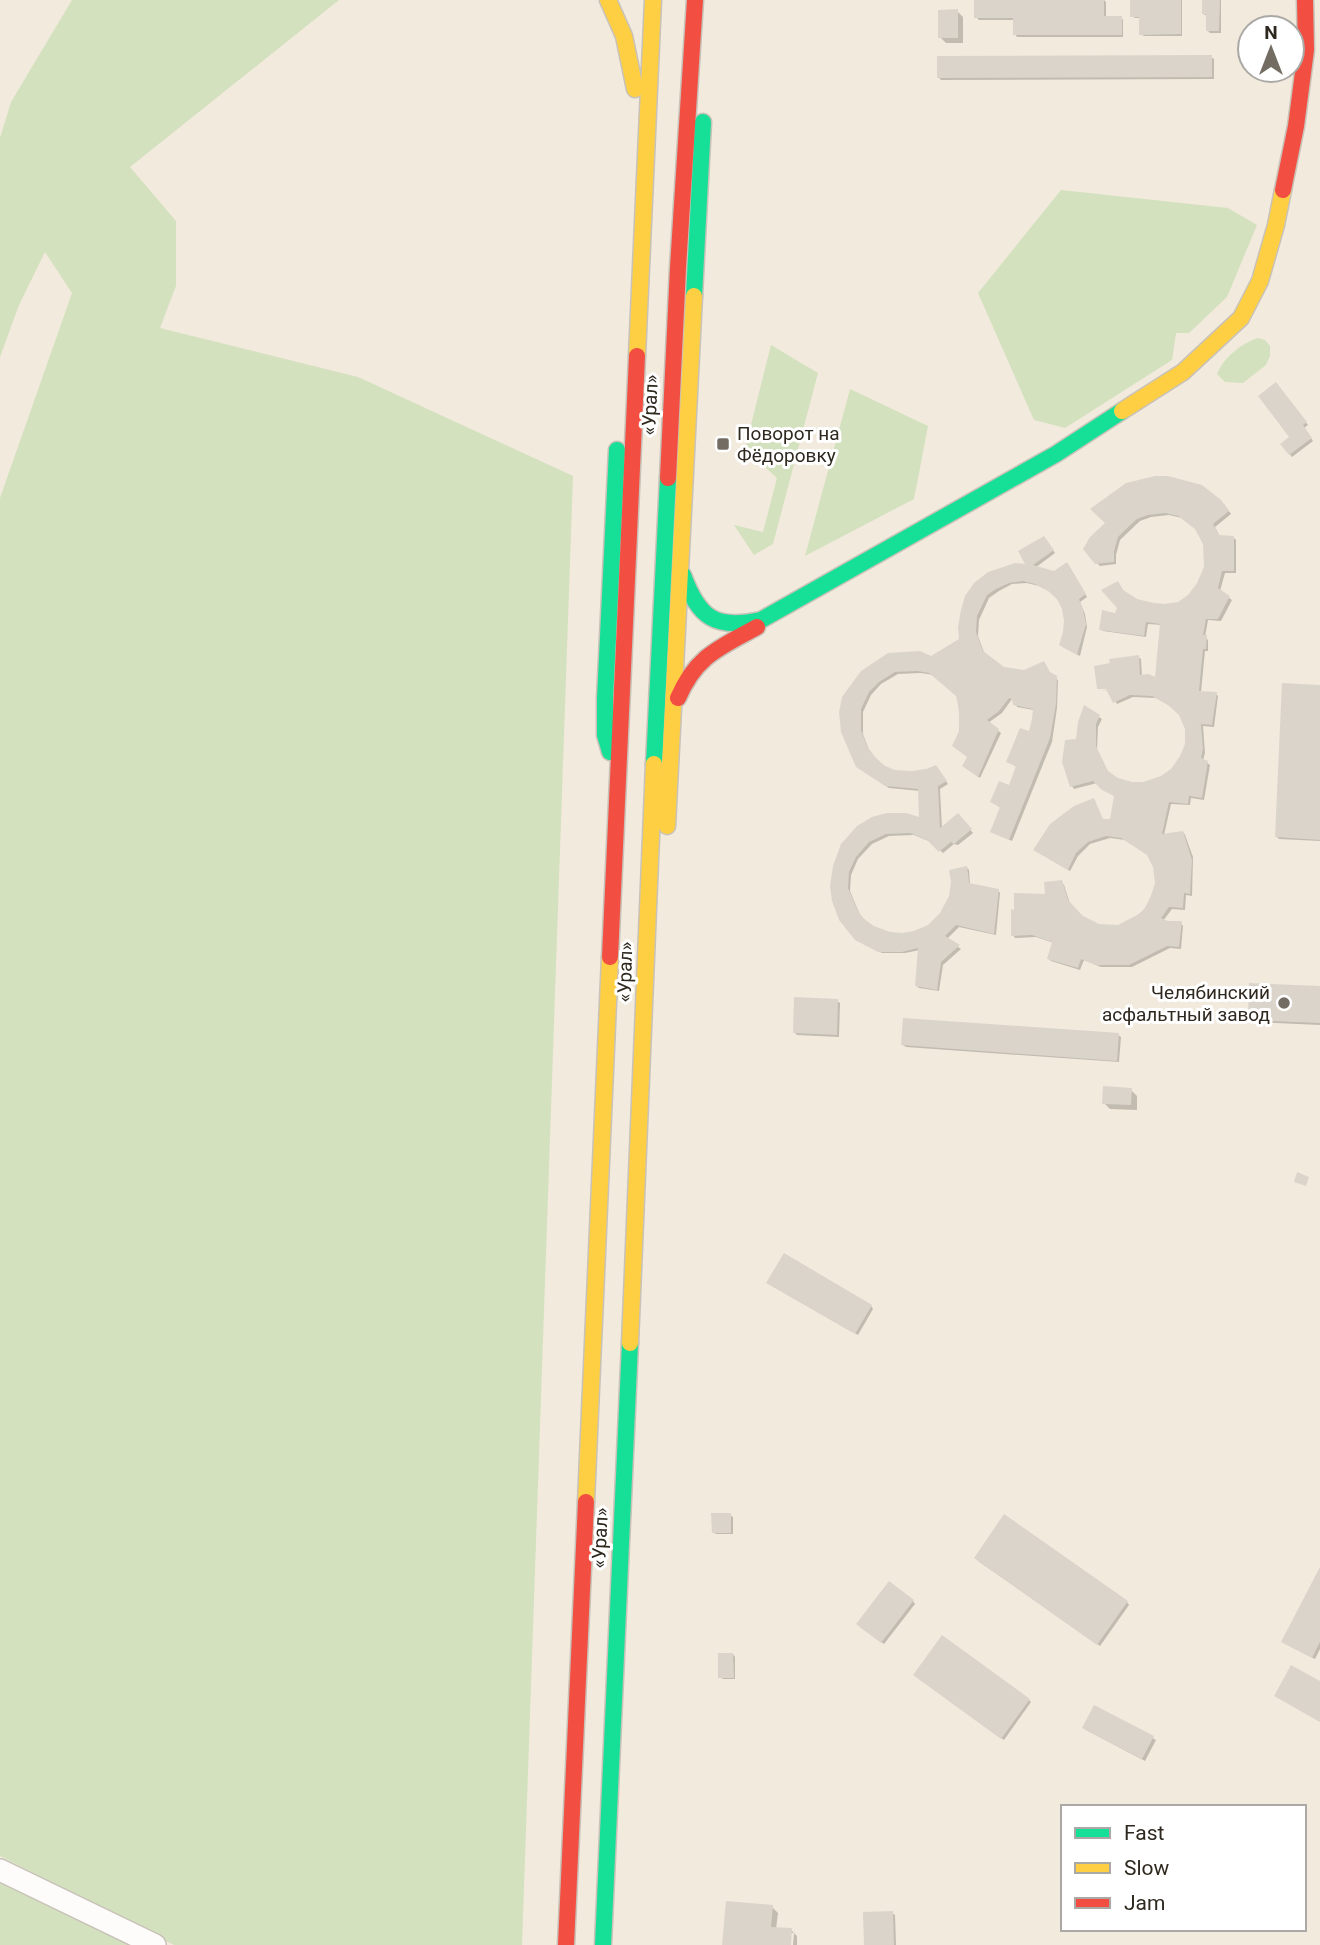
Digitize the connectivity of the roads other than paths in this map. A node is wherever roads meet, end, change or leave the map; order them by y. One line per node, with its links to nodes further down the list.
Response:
1 (608, 0): 7 (main road)
2 (639, 0): 7 (main road)
3 (653, 0): 11 (main road, «Урал»)
4 (695, 0): 12 (main road, «Урал»)
5 (708, 0): 8 (main road)
6 (1305, 0): 9 (main road)
7 (635, 89): 11 (main road)
8 (681, 566): 9 (main road); 10 (main road)
9 (794, 602): 10 (main road)
10 (671, 739): 12 (main road)
11 (618, 780): 15 (main road, «Урал»)
12 (638, 1178): 16 (main road, «Урал»)
13 (0, 1870): 14 (street)
14 (155, 1945)
15 (566, 1945)
16 (603, 1945)

